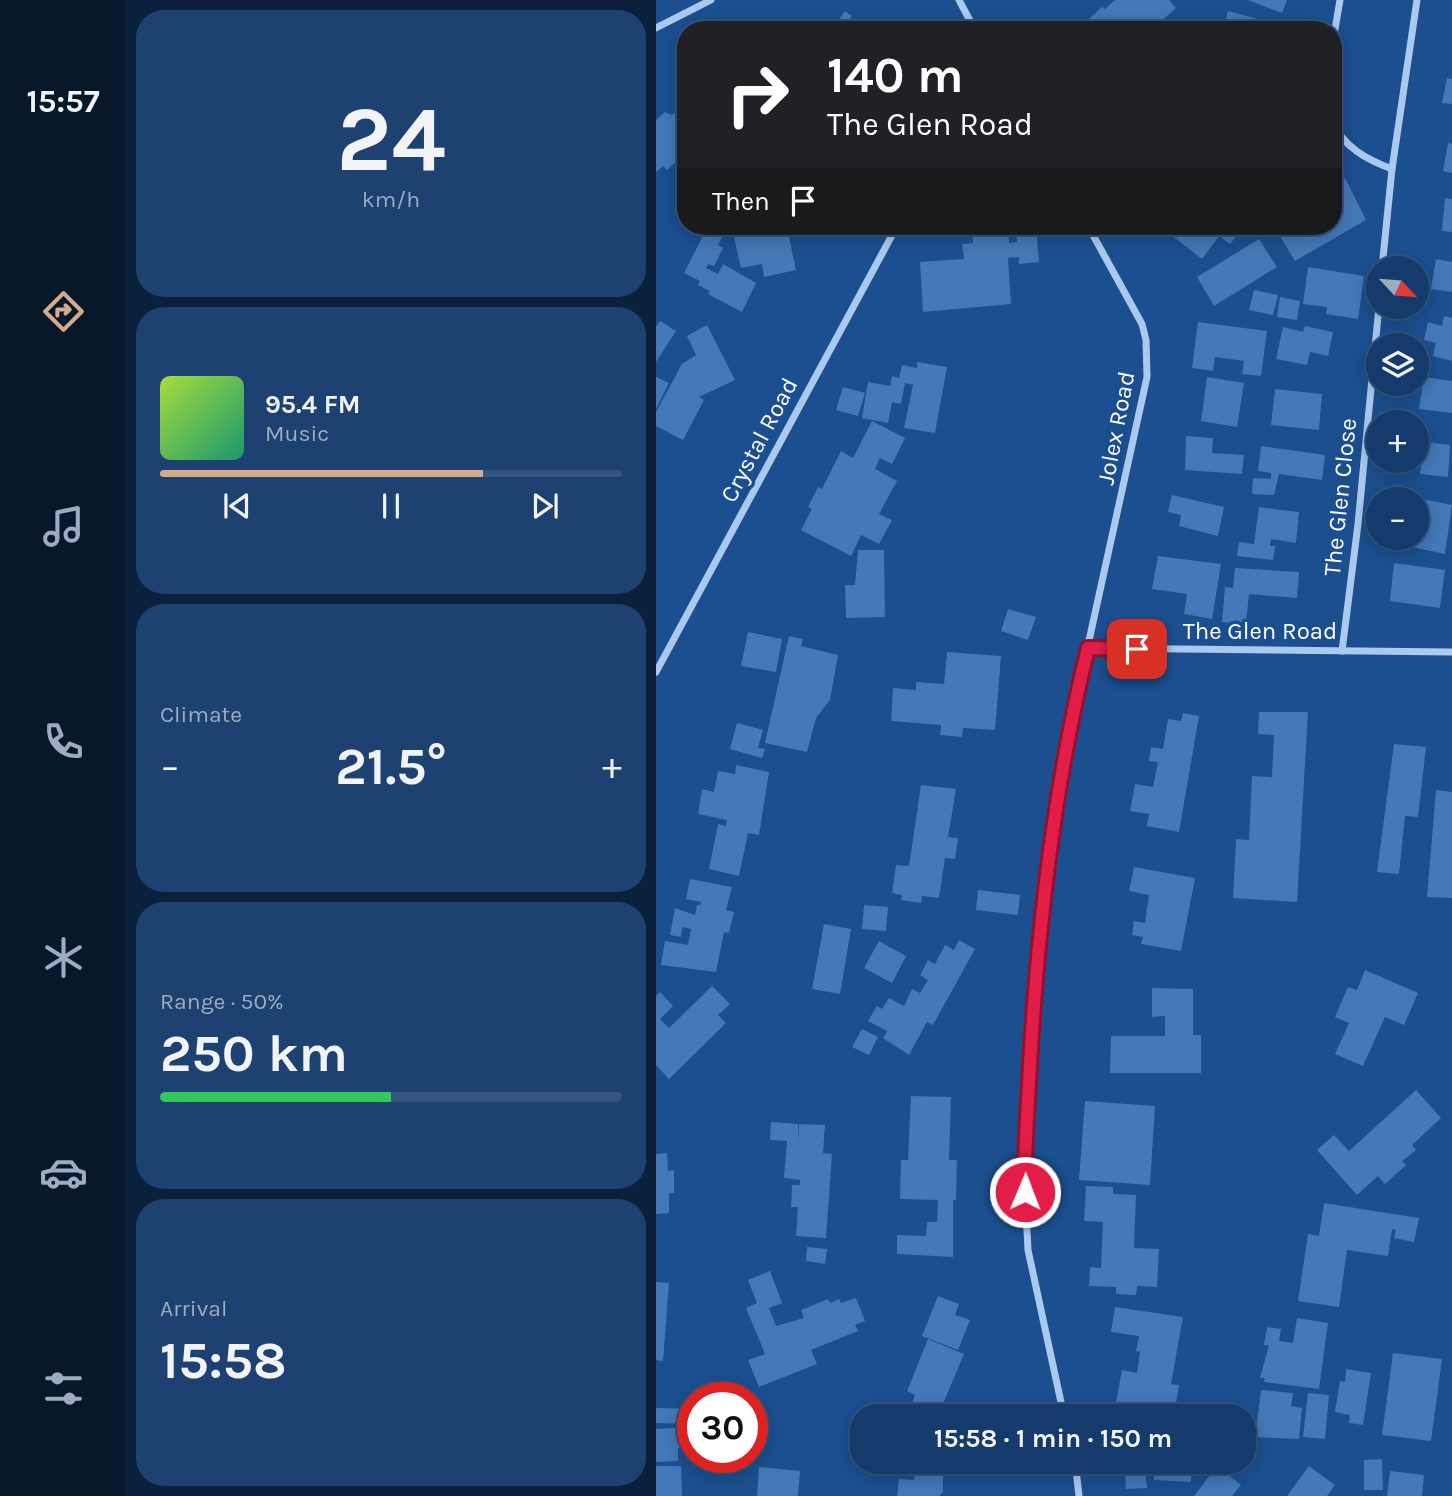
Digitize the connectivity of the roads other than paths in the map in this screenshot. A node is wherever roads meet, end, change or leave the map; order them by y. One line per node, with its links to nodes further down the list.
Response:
1 (711, 0): 7 (street)
2 (959, 0): 5 (street)
3 (1340, 0): 6 (street)
4 (1417, 0): 9 (street)
5 (970, 21)
6 (1336, 21)
7 (656, 28)
8 (1342, 134): 9 (street)
9 (1392, 169): 12 (street)
10 (892, 235): 17 (street, Crystal Road)
11 (1093, 235): 14 (street, Jolex Road)
12 (1383, 256)
13 (1378, 319): 15 (street, The Glen Close)
14 (1088, 648): 15 (street, The Glen Road); 18 (street)
15 (1342, 651): 16 (street, The Glen Road)
16 (1452, 652)
17 (656, 672)
18 (1061, 1404)
19 (1076, 1474): 20 (street)
20 (1079, 1496)

